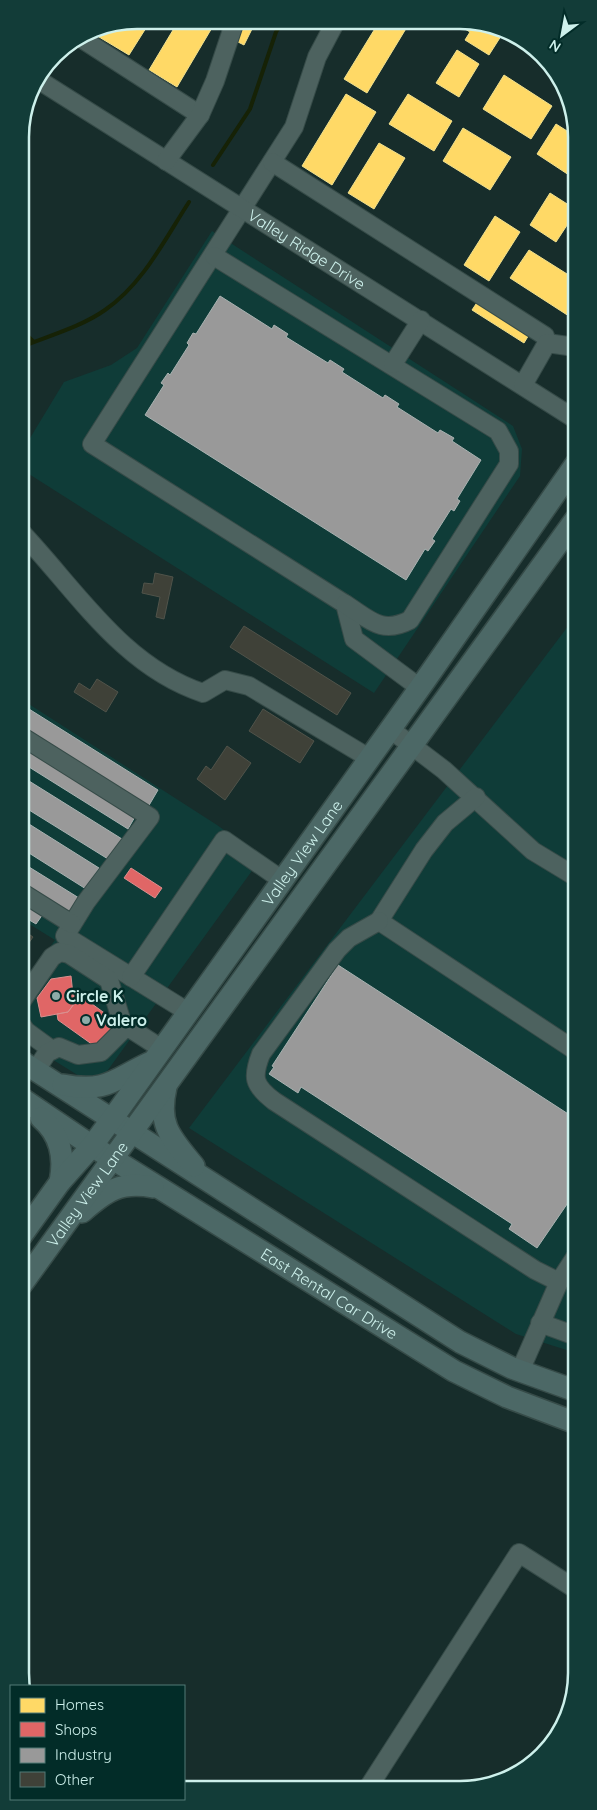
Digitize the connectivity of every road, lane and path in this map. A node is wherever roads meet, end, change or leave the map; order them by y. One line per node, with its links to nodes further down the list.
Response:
1 (232, 29): 5 (street)
2 (332, 29): 7 (street)
3 (86, 42): 5 (street)
4 (43, 83): 6 (street, Valley Ridge Drive)
5 (200, 115): 6 (street)
6 (166, 161): 8 (street, Valley Ridge Drive)
7 (272, 162): 8 (street); 11 (street)
8 (242, 208): 9 (street); 10 (street, Valley Ridge Drive)
9 (214, 256): 13 (street); 19 (street)
10 (421, 320): 13 (street); 14 (street, Valley Ridge Drive)
11 (548, 343): 12 (street); 14 (street)
12 (568, 346)
13 (392, 364): 19 (street)
14 (523, 385): 15 (street, Valley Ridge Drive)
15 (568, 414)
16 (568, 475): 20 (main road, Valley View Lane)
17 (568, 530): 23 (main road, Valley View Lane)
18 (29, 540): 24 (street)
19 (345, 604): 20 (street)
20 (420, 688): 21 (main road, Valley View Lane)
21 (390, 729): 23 (street); 24 (main road, Valley View Lane)
22 (29, 741): 30 (street)
23 (413, 746): 25 (street); 42 (main road, Valley View Lane)
24 (369, 758): 27 (main road, Valley View Lane)
25 (476, 797): 26 (street); 29 (street)
26 (568, 872)
27 (282, 880): 31 (street); 33 (main road, Valley View Lane)
28 (29, 897): 30 (street)
29 (379, 921): 36 (street); 56 (street)
30 (72, 924): 31 (street)
31 (131, 977): 33 (street)
32 (29, 991): 34 (street)
33 (188, 1012): 38 (main road, Valley View Lane)
34 (124, 1029): 37 (street); 38 (street)
35 (29, 1033): 37 (street)
36 (568, 1046)
37 (52, 1050): 39 (street)
38 (158, 1055): 41 (main road); 45 (main road, Valley View Lane)
39 (29, 1065)
40 (29, 1067): 41 (main road, East Rental Car Drive)
41 (58, 1084): 45 (main road, East Rental Car Drive)
42 (167, 1084): 46 (main road, Valley View Lane); 49 (main road)
43 (29, 1105): 47 (main road, East Rental Car Drive)
44 (29, 1106): 50 (main road)
45 (112, 1120): 46 (main road, East Rental Car Drive); 47 (main road, Valley View Lane)
46 (133, 1132): 48 (main road, Valley View Lane); 49 (main road, East Rental Car Drive)
47 (92, 1146): 48 (main road, East Rental Car Drive); 50 (main road, Valley View Lane)
48 (112, 1159): 51 (main road, East Rental Car Drive); 53 (main road, Valley View Lane)
49 (205, 1180): 59 (main road, East Rental Car Drive)
50 (60, 1182): 52 (main road, Valley View Lane)
51 (160, 1188): 53 (main road); 61 (main road, East Rental Car Drive)
52 (29, 1225)
53 (61, 1230): 55 (main road, Valley View Lane)
54 (568, 1268): 56 (street)
55 (29, 1274)
56 (559, 1282): 57 (street)
57 (540, 1323): 58 (street); 59 (street)
58 (568, 1333)
59 (520, 1371): 60 (main road, East Rental Car Drive); 61 (main road)
60 (568, 1388)
61 (507, 1397): 62 (main road, East Rental Car Drive)
62 (568, 1420)
63 (568, 1584): 64 (street)
64 (372, 1781)

